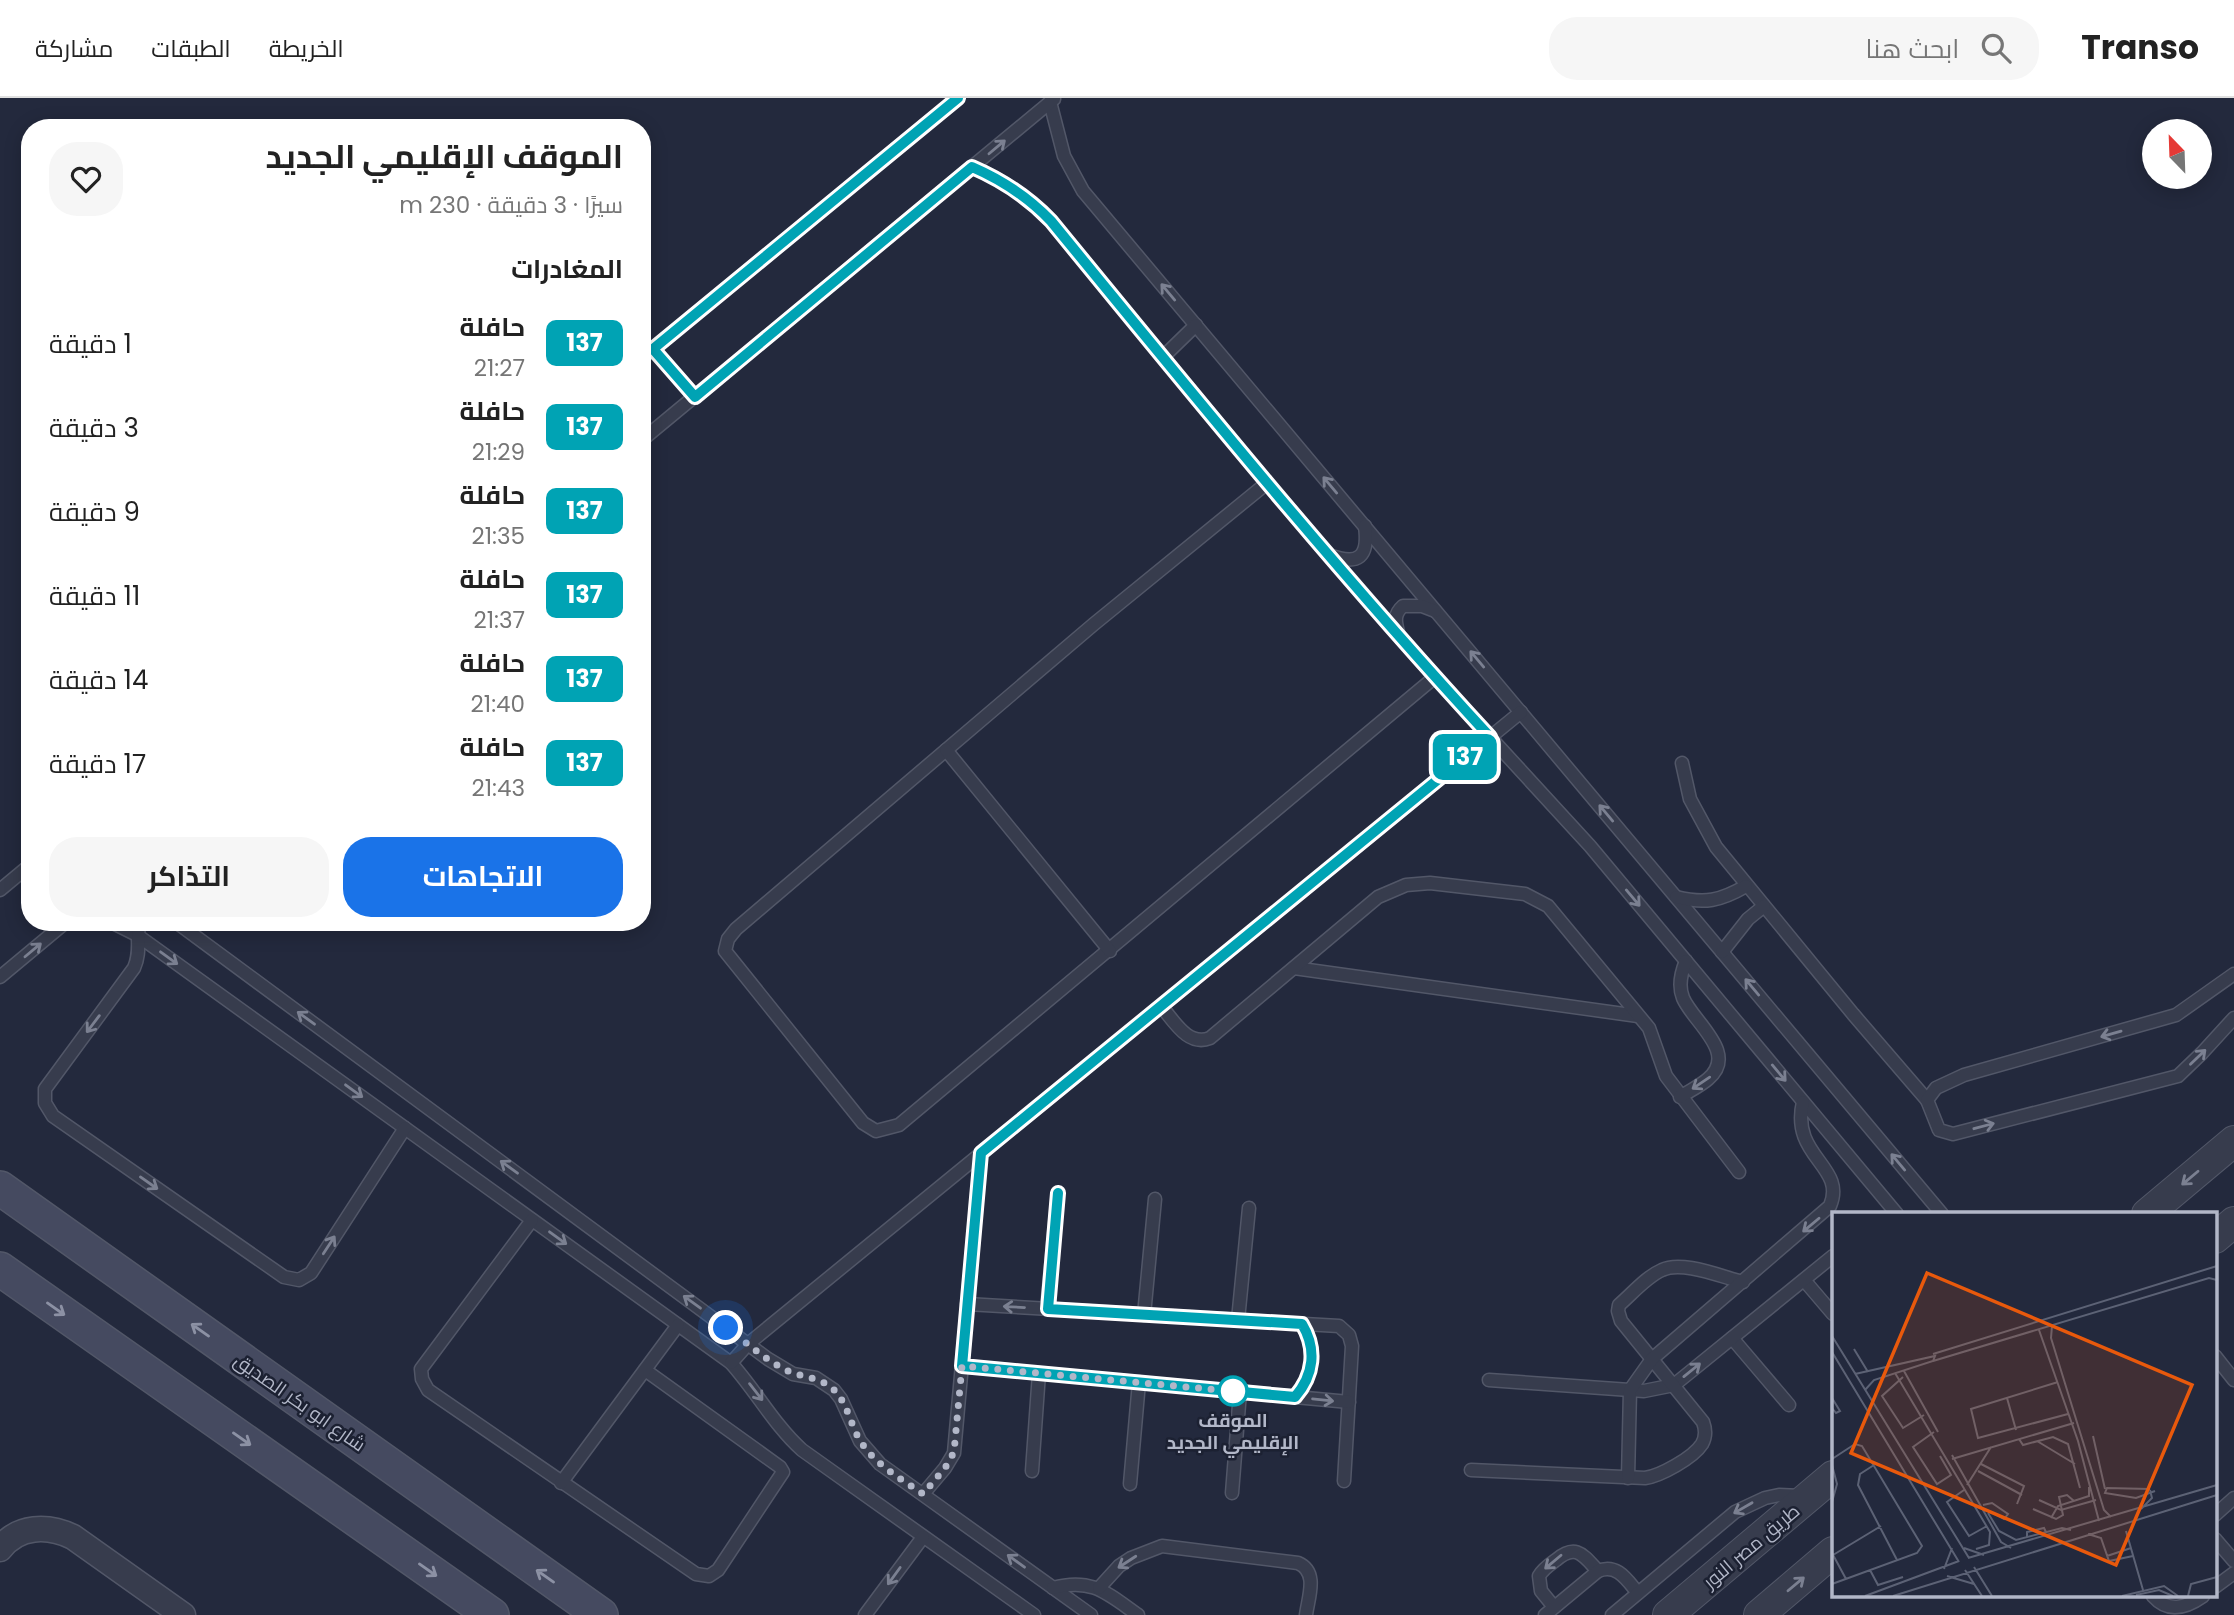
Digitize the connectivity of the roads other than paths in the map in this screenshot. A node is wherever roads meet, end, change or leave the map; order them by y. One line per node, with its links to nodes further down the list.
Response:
1 (958, 98): 5 (lane)
2 (1052, 100): 3 (lane, one-way to 2); 4 (lane, one-way to 2)
3 (972, 167): 6 (lane); 7 (lane)
4 (1196, 325): 6 (lane); 10 (lane, one-way to 4)
5 (653, 349): 7 (lane)
6 (1163, 357): 9 (lane)
7 (695, 397): 8 (lane)
8 (651, 433)
9 (1267, 483): 11 (lane); 17 (lane)
10 (1365, 526): 11 (lane); 12 (lane)
11 (1329, 555): 13 (lane)
12 (1438, 613): 13 (lane); 15 (lane, one-way to 12)
13 (1399, 636): 14 (lane)
14 (1435, 677): 16 (lane); 28 (lane)
15 (1521, 712): 16 (lane); 22 (lane, one-way to 15)
16 (1490, 737): 30 (lane, one-way to 30); 34 (lane)
17 (946, 750): 28 (lane); 28 (lane)
18 (1682, 763): 20 (lane)
19 (21, 872): 21 (lane)
20 (1746, 886): 22 (lane); 23 (lane)
21 (0, 890)
22 (1676, 897): 29 (lane)
23 (1764, 906): 29 (lane); 38 (lane)
24 (55, 931): 33 (lane, one-way to 24)
25 (139, 931): 40 (lane, one-way to 40)
26 (142, 931): 40 (lane, one-way to 40)
27 (188, 931): 66 (lane, one-way to 27)
28 (1110, 951)
29 (1722, 952): 49 (lane, one-way to 29)
30 (1685, 961): 37 (lane, one-way to 37); 39 (lane, one-way to 39)
31 (1294, 968): 34 (lane); 35 (lane); 35 (lane)
32 (2234, 974): 38 (lane, one-way to 38)
33 (0, 977)
34 (1161, 1006): 42 (lane)
35 (1638, 1016): 37 (lane)
36 (2234, 1018): 38 (lane, one-way to 36)
37 (1679, 1097): 43 (lane)
38 (1927, 1100)
39 (1803, 1102): 48 (lane); 57 (lane, one-way to 57)
40 (405, 1128): 51 (lane)
41 (2234, 1141): 50 (street, one-way to 50)
42 (981, 1153): 58 (lane); 66 (lane)
43 (1739, 1172)
44 (0, 1188): 110 (main road, شارع ابو بكر الصديق, one-way to 44)
45 (1058, 1193): 59 (lane)
46 (1155, 1199): 61 (lane)
47 (1249, 1208): 62 (lane)
48 (1891, 1212)
49 (1940, 1212)
50 (2149, 1212)
51 (532, 1220): 64 (lane, one-way to 64); 87 (lane)
52 (2234, 1222): 53 (street)
53 (2216, 1237)
54 (1832, 1257): 56 (lane)
55 (0, 1269): 109 (main road, one-way to 109)
56 (1804, 1280): 60 (lane); 65 (lane)
57 (1743, 1282): 68 (lane); 68 (lane)
58 (968, 1304): 59 (lane, one-way to 58); 70 (lane)
59 (1048, 1309): 61 (lane)
60 (1832, 1313)
61 (1144, 1315): 62 (lane)
62 (1238, 1320): 63 (lane)
63 (1302, 1324): 79 (lane); 80 (lane)
64 (678, 1325): 69 (lane); 71 (lane)
65 (1732, 1338): 76 (lane, one-way to 65); 81 (lane)
66 (748, 1344): 69 (lane); 90 (lane)
67 (2216, 1357): 74 (lane)
68 (1653, 1359): 76 (lane); 77 (lane)
69 (731, 1363): 94 (lane, one-way to 94)
70 (962, 1366): 72 (lane); 90 (lane)
71 (645, 1370): 87 (lane); 87 (lane)
72 (1039, 1373): 75 (lane); 82 (lane)
73 (1489, 1380): 77 (lane)
74 (2234, 1380)
75 (1139, 1382): 78 (lane); 88 (lane)
76 (1674, 1385): 77 (lane); 85 (lane)
77 (1630, 1390): 85 (lane)
78 (1240, 1392): 79 (lane); 89 (lane)
79 (1295, 1397): 80 (lane, one-way to 80)
80 (1349, 1402): 86 (lane)
81 (1789, 1405)
82 (1032, 1471)
83 (1471, 1471): 85 (lane)
84 (1832, 1477): 91 (street, طريق مصر النور)
85 (1628, 1478)
86 (1344, 1481)
87 (561, 1483)
88 (1130, 1484)
89 (1232, 1493)
90 (923, 1494): 102 (lane, one-way to 90)
91 (1809, 1497): 104 (lane, one-way to 104); 117 (street, طريق مصر النور)
92 (2234, 1498): 93 (lane)
93 (2216, 1514)
94 (923, 1537): 111 (lane, one-way to 111); 112 (lane)
95 (2216, 1540): 98 (lane)
96 (0, 1549): 108 (street)
97 (1832, 1553): 118 (street, one-way to 97)
98 (2234, 1561)
99 (1598, 1571): 104 (lane); 107 (lane); 107 (lane, one-way to 107)
100 (2234, 1573): 101 (lane)
101 (2216, 1586)
102 (1053, 1588): 103 (lane); 113 (lane)
103 (1099, 1588): 114 (lane); 115 (lane, one-way to 103)
104 (1638, 1593): 116 (lane)
105 (2155, 1598): 106 (lane)
106 (2200, 1598)
107 (1550, 1611)
108 (183, 1615)
109 (492, 1615)
110 (601, 1615)
111 (864, 1615)
112 (1034, 1615)
113 (1091, 1615)
114 (1138, 1615)
115 (1306, 1615)
116 (1612, 1615)
117 (1668, 1615)
118 (1759, 1615)

